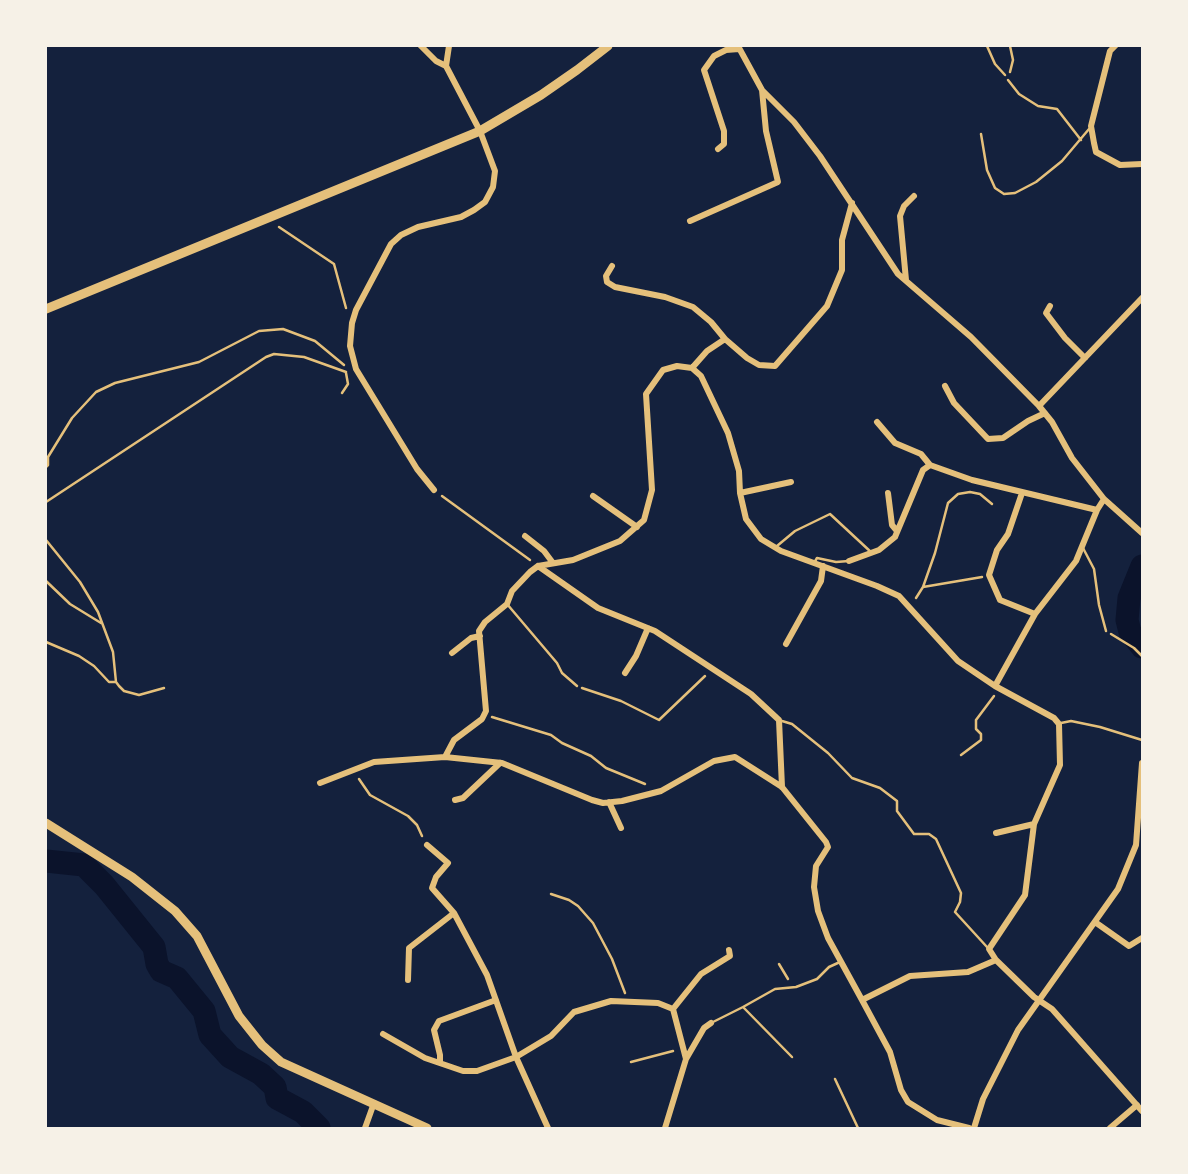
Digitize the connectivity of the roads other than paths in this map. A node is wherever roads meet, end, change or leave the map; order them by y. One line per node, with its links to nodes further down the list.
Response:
1 (421, 46): 6 (street)
2 (449, 46): 6 (street)
3 (608, 46): 10 (main road)
4 (1115, 46): 9 (street)
5 (738, 47): 8 (street); 13 (street)
6 (446, 66): 10 (street)
7 (1008, 80): 12 (lane)
8 (762, 90): 16 (street); 17 (street)
9 (1091, 126): 12 (lane); 14 (street)
10 (480, 131): 22 (main road); 32 (street)
11 (981, 134): 12 (lane)
12 (1081, 140)
13 (718, 149)
14 (1143, 164)
15 (914, 196): 19 (street)
16 (852, 203): 19 (street); 23 (street)
17 (690, 221)
18 (612, 266): 23 (street)
19 (906, 280): 27 (street)
20 (1143, 298): 24 (street)
21 (1050, 306): 24 (street)
22 (46, 309)
23 (725, 338): 25 (street)
24 (1085, 358): 27 (street)
25 (692, 368): 35 (street); 39 (street)
26 (946, 386): 28 (street)
27 (1039, 406): 28 (street)
28 (1045, 413): 37 (street)
29 (877, 422): 30 (street)
30 (930, 465): 33 (street); 40 (street)
31 (791, 482): 35 (street)
32 (434, 490)
33 (1022, 492): 38 (street); 52 (street)
34 (888, 493): 40 (street)
35 (740, 494): 44 (street)
36 (593, 496): 39 (street)
37 (1104, 499): 38 (street); 41 (street)
38 (1097, 510): 43 (street)
39 (637, 527): 47 (street)
40 (897, 531): 45 (street)
41 (1143, 533)
42 (525, 536): 47 (street)
43 (1082, 547): 52 (street); 54 (lane)
44 (775, 548): 45 (lane); 48 (street)
45 (872, 553): 46 (street)
46 (849, 561): 48 (lane)
47 (553, 563): 49 (street)
48 (814, 563): 50 (street)
49 (538, 566): 51 (street); 53 (street)
50 (823, 566): 56 (street); 60 (street)
51 (507, 604): 55 (street); 59 (lane)
52 (1035, 614): 60 (street)
53 (648, 628): 58 (street); 61 (street)
54 (1107, 631)
55 (480, 636): 57 (street); 64 (street)
56 (786, 644)
57 (452, 653)
58 (625, 673)
59 (577, 686)
60 (997, 687): 62 (street)
61 (779, 720): 68 (street); 80 (lane)
62 (1059, 724): 63 (lane); 72 (street)
63 (1143, 740)
64 (445, 757): 65 (street); 67 (street)
65 (500, 763): 69 (street); 70 (street)
66 (1143, 763): 75 (street)
67 (320, 783)
68 (782, 786): 70 (street); 83 (street)
69 (455, 800)
70 (608, 802): 73 (street)
71 (46, 824): 97 (main road)
72 (1034, 824): 74 (street); 80 (street)
73 (621, 828)
74 (996, 833)
75 (1139, 844): 78 (street)
76 (427, 845): 77 (street)
77 (454, 913): 84 (street); 86 (street)
78 (1095, 922): 79 (street); 87 (street)
79 (1143, 938)
80 (989, 949): 82 (street)
81 (729, 950): 89 (street)
82 (996, 960): 85 (street); 87 (street)
83 (842, 961): 85 (street); 88 (lane)
84 (408, 980)
85 (862, 999): 105 (street)
86 (496, 1000): 92 (street); 95 (street)
87 (1040, 1000): 98 (street); 105 (street)
88 (743, 1007): 90 (lane); 93 (lane)
89 (673, 1009): 92 (street); 94 (street)
90 (711, 1023): 94 (street)
91 (383, 1034): 95 (street)
92 (516, 1057): 95 (street); 102 (street)
93 (792, 1057)
94 (686, 1059): 103 (street)
95 (440, 1063)
96 (835, 1079): 104 (lane)
97 (374, 1103): 100 (main road); 101 (street)
98 (1136, 1105): 99 (street); 106 (street)
99 (1143, 1111)
100 (424, 1128)
101 (365, 1129)
102 (548, 1129)
103 (665, 1129)
104 (858, 1129)
105 (972, 1129)
106 (1110, 1129)

